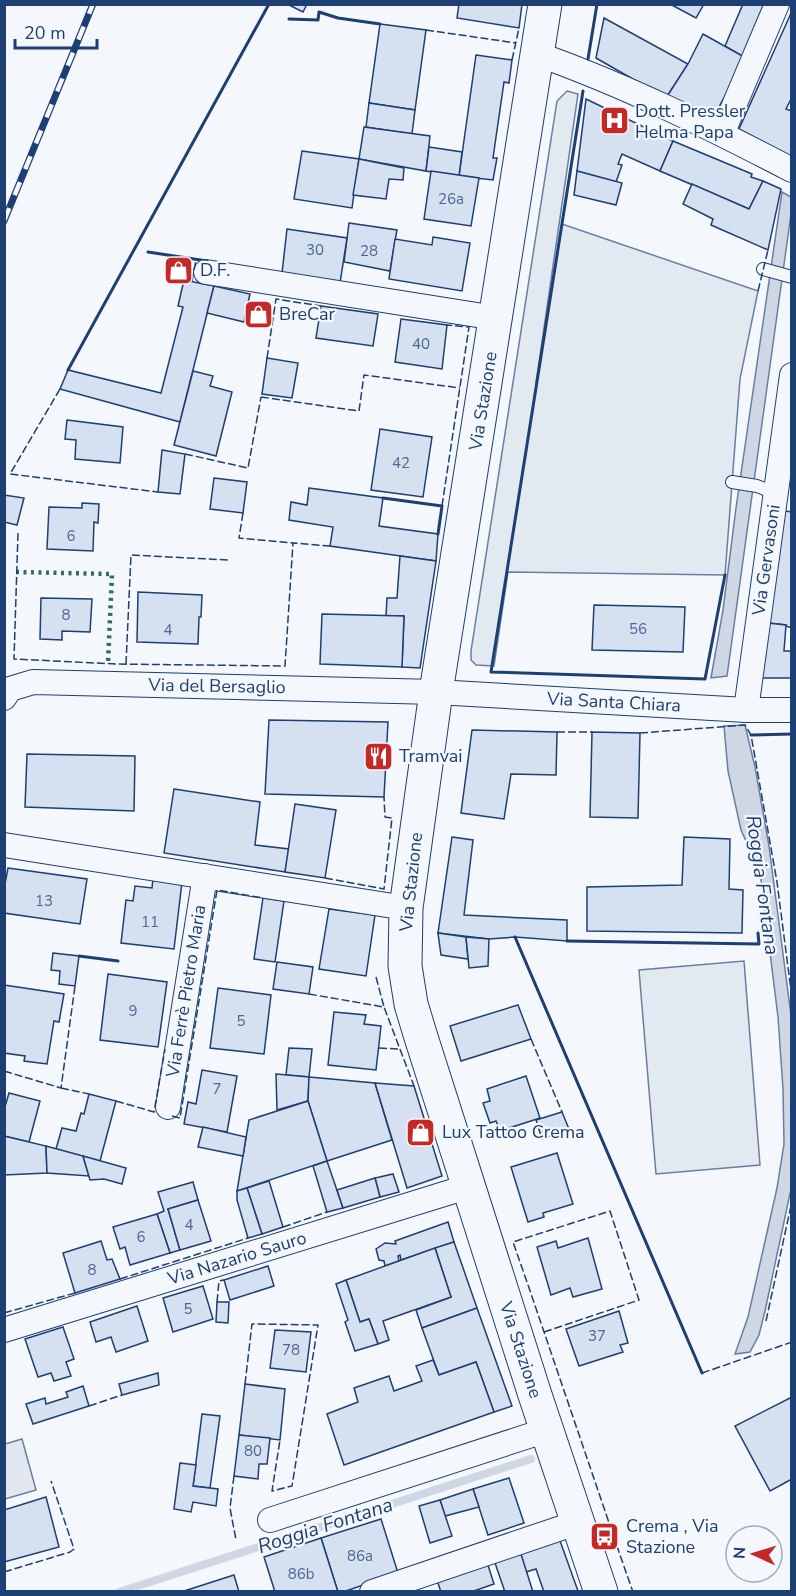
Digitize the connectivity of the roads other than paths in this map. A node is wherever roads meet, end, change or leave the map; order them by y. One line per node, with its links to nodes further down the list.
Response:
1 (545, 4): 3 (street, Via Stazione)
2 (777, 4): 4 (street)
3 (537, 54): 4 (street); 9 (street, Via Stazione)
4 (722, 134): 5 (street)
5 (792, 170)
6 (763, 269): 8 (lane)
7 (206, 272): 9 (street)
8 (792, 277)
9 (496, 318): 13 (street, Via Stazione)
10 (792, 375): 12 (street, Via Gervasoni)
11 (732, 482): 12 (lane)
12 (776, 493): 15 (street, Via Gervasoni)
13 (436, 692): 14 (street, Via del Bersaglio); 15 (street, Via Santa Chiara); 19 (street, Via Stazione)
14 (4, 698)
15 (746, 710): 16 (street, Via Santa Chiara)
16 (792, 710)
17 (4, 845): 18 (street)
18 (205, 876): 19 (street); 20 (street, Via Ferrè Pietro Maria)
19 (406, 908): 21 (street, Via Stazione)
20 (168, 1107)
21 (470, 1186): 22 (street, Via Nazario Sauro); 23 (street, Via Stazione)
22 (4, 1330)
23 (547, 1430): 24 (street); 25 (street, Via Stazione)
24 (270, 1520)
25 (579, 1522): 26 (street); 27 (street, Via Stazione)
26 (372, 1592)
27 (602, 1592)

